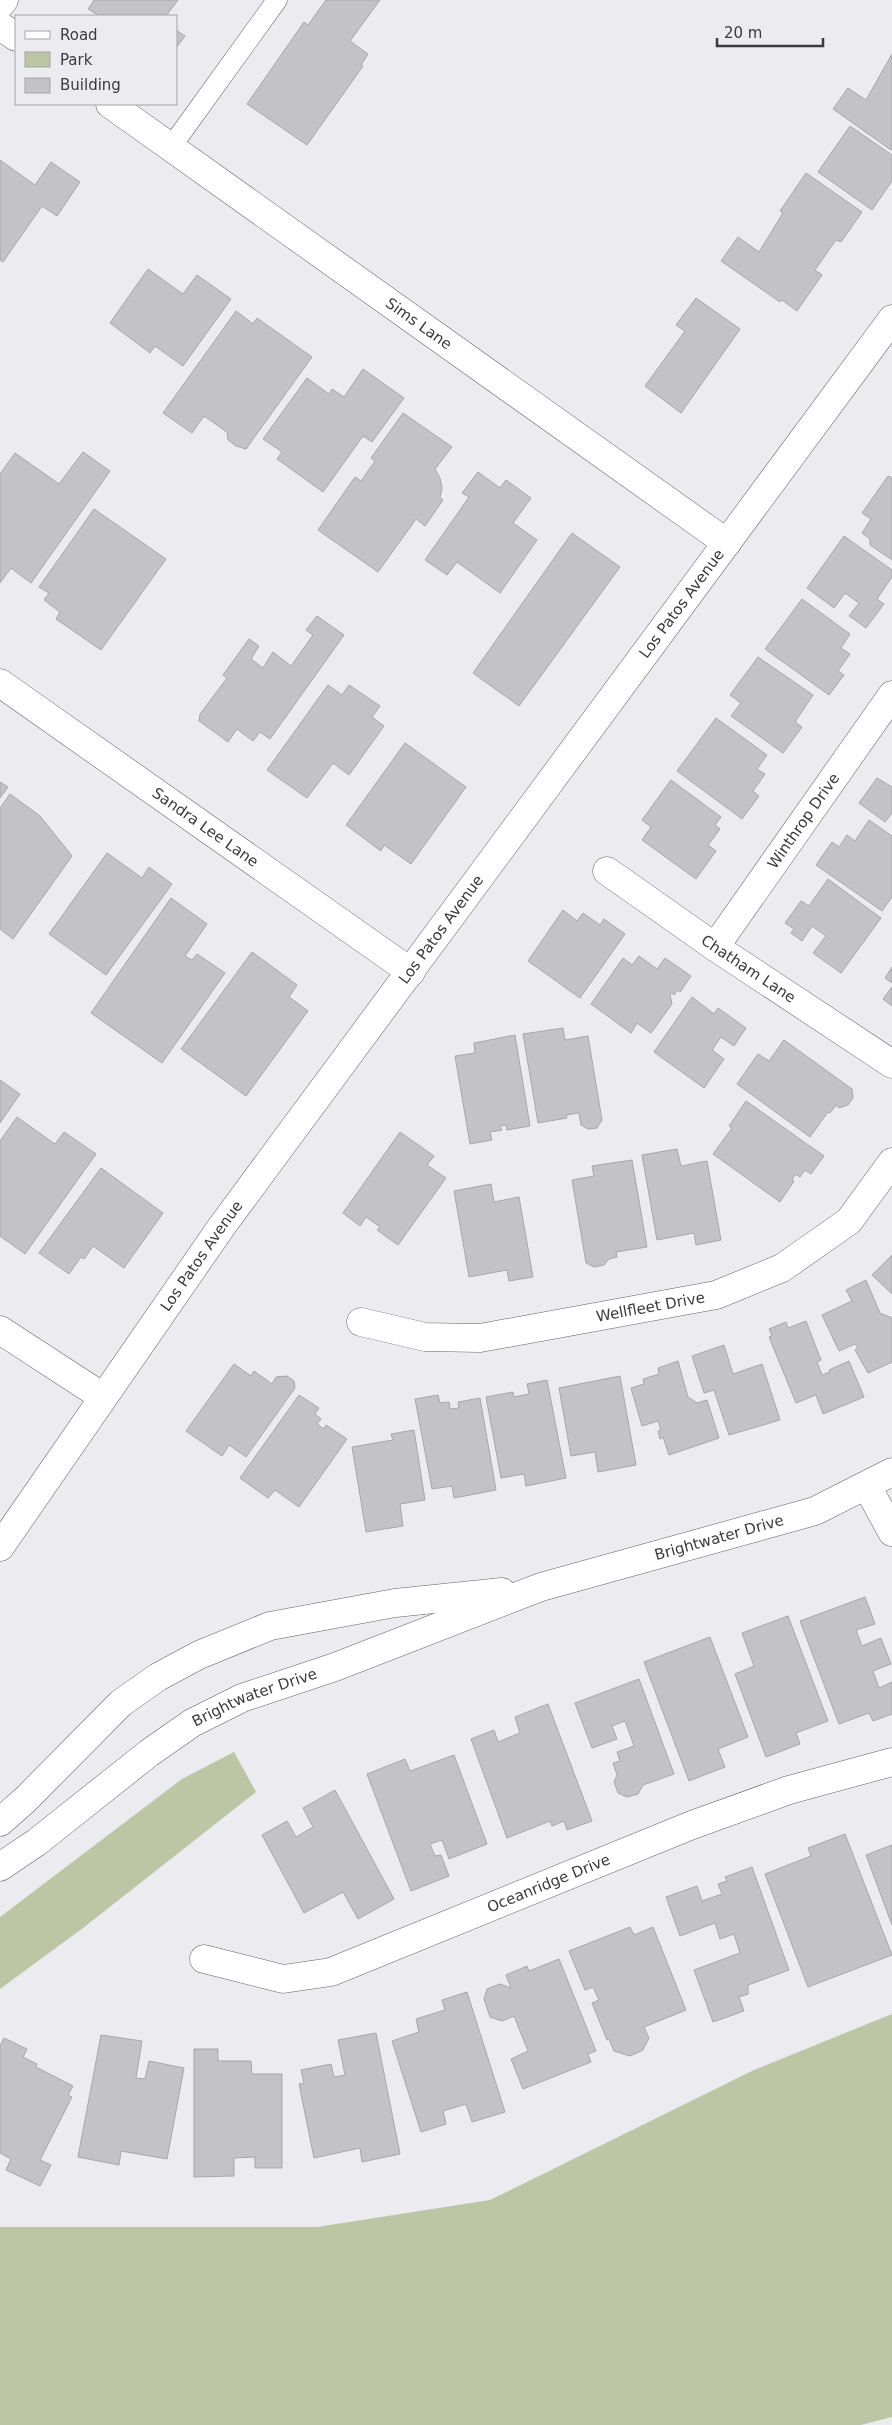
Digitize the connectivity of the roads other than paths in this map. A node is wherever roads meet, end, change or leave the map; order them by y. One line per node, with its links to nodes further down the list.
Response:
1 (4, 0): 3 (street)
2 (277, 0): 7 (lane)
3 (0, 5)
4 (0, 26): 5 (street)
5 (15, 36)
6 (111, 105): 7 (street, Sims Lane)
7 (171, 147): 9 (street, Sims Lane)
8 (892, 319): 9 (street, Los Patos Avenue)
9 (727, 543): 14 (street, Los Patos Avenue)
10 (0, 683): 14 (street, Sandra Lee Lane)
11 (892, 695): 13 (street, Winthrop Drive)
12 (607, 871): 13 (street, Chatham Lane)
13 (715, 947): 15 (street, Chatham Lane)
14 (411, 972): 19 (street, Los Patos Avenue)
15 (892, 1064)
16 (892, 1162): 17 (street, Wellfleet Drive)
17 (361, 1322)
18 (0, 1330): 19 (street)
19 (103, 1397): 23 (street, Los Patos Avenue)
20 (892, 1472): 21 (street, Brightwater Drive)
21 (868, 1486): 22 (street); 24 (street, Brightwater Drive)
22 (892, 1532)
23 (0, 1547)
24 (541, 1587): 26 (street, Brightwater Drive); 27 (street, Brightwater Drive)
25 (892, 1762): 28 (street, Oceanridge Drive)
26 (0, 1822)
27 (0, 1867)
28 (204, 1959)

